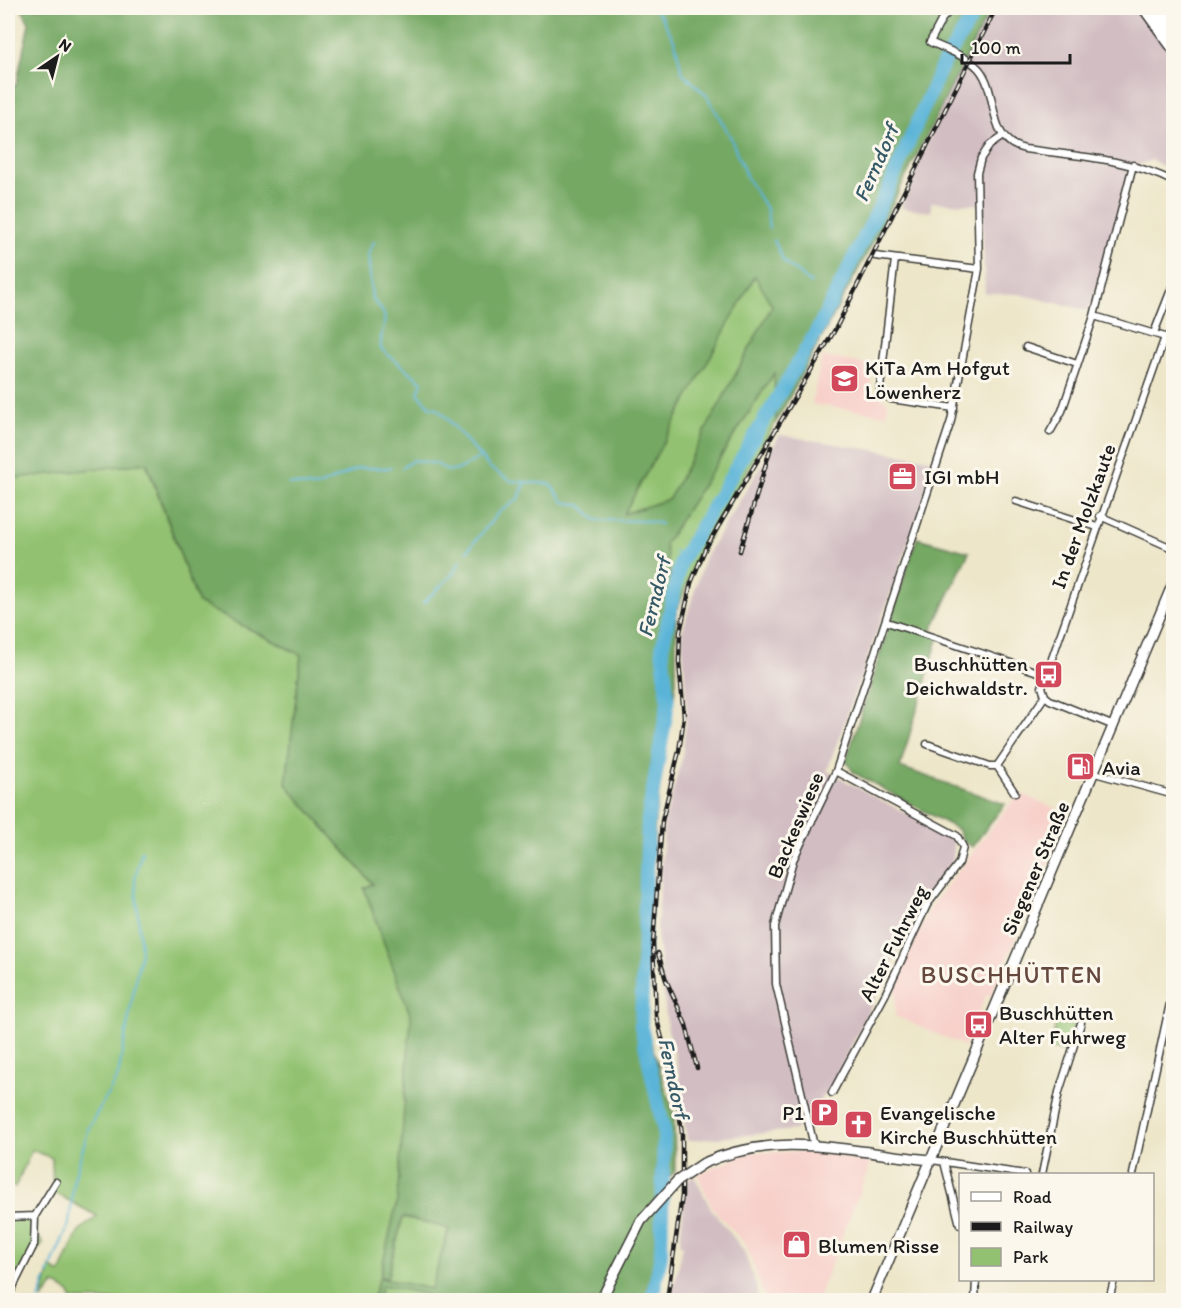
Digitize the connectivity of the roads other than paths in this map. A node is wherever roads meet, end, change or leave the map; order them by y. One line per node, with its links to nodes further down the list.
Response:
1 (952, 8): 6 (street)
2 (1145, 8): 5 (highway)
3 (1158, 8): 4 (highway)
4 (1173, 28)
5 (1173, 48)
6 (1003, 136): 7 (street); 11 (street, Backeswiese)
7 (1133, 165): 8 (street); 13 (street)
8 (1173, 182)
9 (875, 256): 10 (street)
10 (895, 259): 11 (street); 17 (street)
11 (979, 269): 17 (street, Backeswiese)
12 (1173, 282): 14 (street)
13 (1094, 316): 14 (street); 16 (street)
14 (1154, 333): 20 (street, In der Molzkaute)
15 (1026, 347): 16 (street)
16 (1077, 364): 18 (street)
17 (954, 408): 24 (street, Backeswiese)
18 (1050, 432)
19 (1016, 501): 21 (street)
20 (1100, 516): 21 (street, In der Molzkaute); 22 (street)
21 (1097, 527): 25 (street, In der Molzkaute)
22 (1173, 549)
23 (1173, 581): 27 (main road, Siegener Straße)
24 (887, 622): 25 (street); 30 (street, Backeswiese)
25 (1044, 674): 26 (street, In der Molzkaute)
26 (1045, 696): 27 (street); 29 (street)
27 (1114, 726): 31 (main road, Siegener Straße)
28 (927, 744): 29 (street)
29 (997, 766): 32 (street)
30 (836, 771): 36 (street, Alter Fuhrweg); 37 (street, Backeswiese)
31 (1095, 773): 33 (street); 38 (main road, Siegener Straße)
32 (1015, 793)
33 (1173, 795)
34 (1173, 985): 42 (street)
35 (1081, 1023): 41 (street)
36 (832, 1093)
37 (814, 1146): 38 (main road); 50 (main road, bridge)
38 (932, 1160): 39 (street); 51 (main road, Siegener Straße)
39 (944, 1162): 40 (street); 46 (street)
40 (1017, 1173)
41 (1042, 1173)
42 (1133, 1173)
43 (56, 1182): 44 (street)
44 (34, 1216): 45 (street); 49 (street)
45 (8, 1217)
46 (959, 1221)
47 (975, 1281): 52 (street)
48 (1114, 1281): 53 (street)
49 (8, 1297)
50 (601, 1300)
51 (872, 1300)
52 (975, 1300)
53 (1110, 1300)

